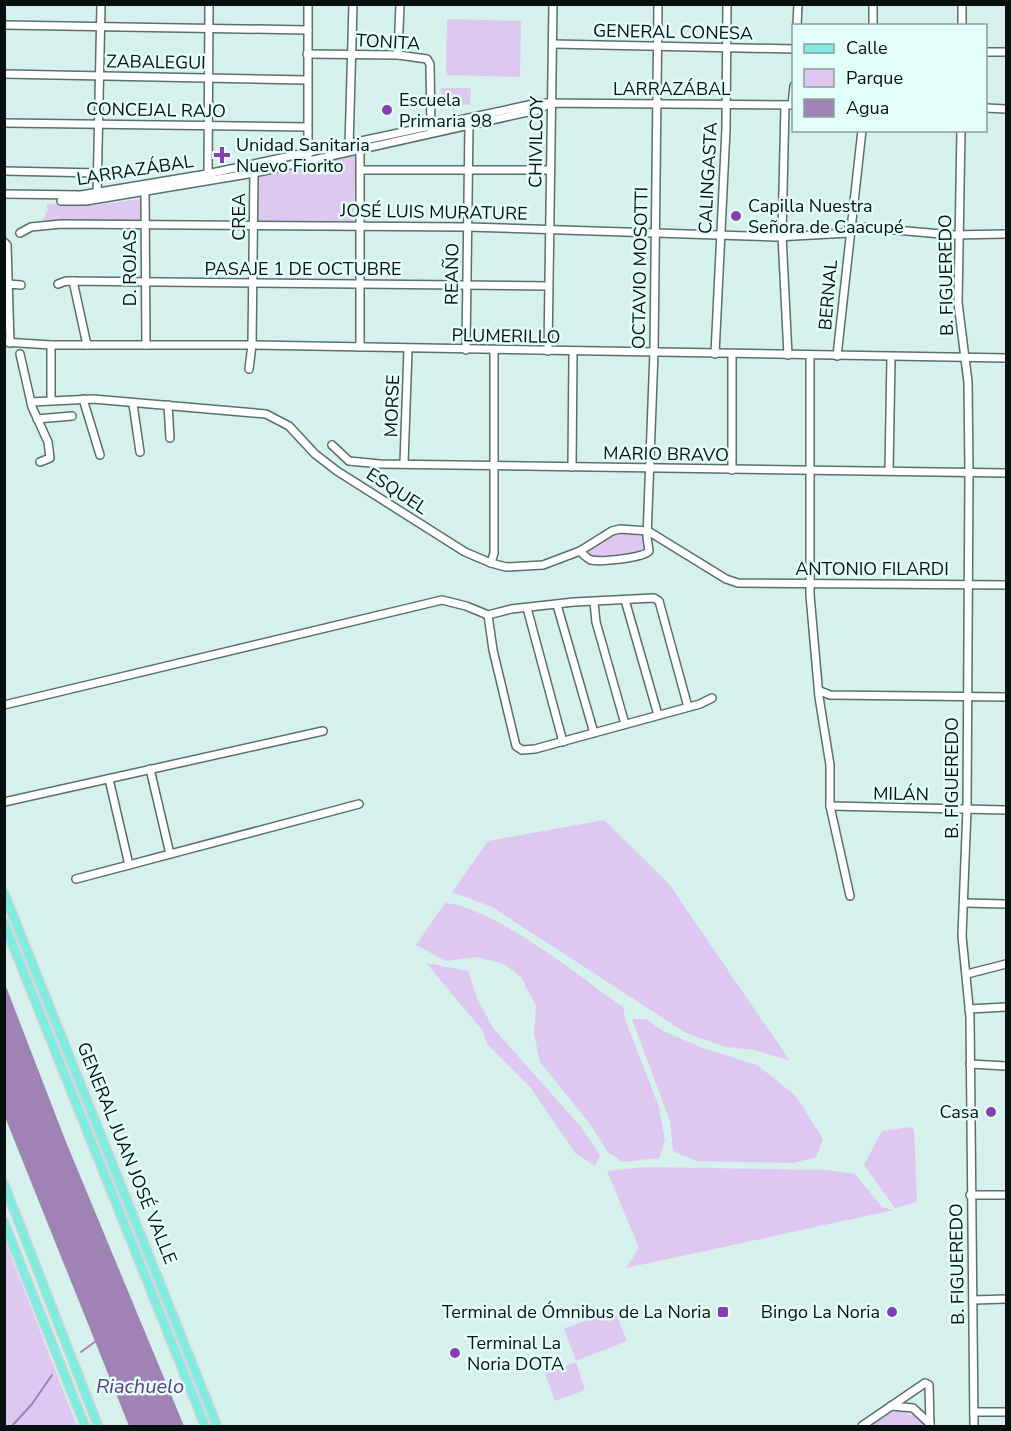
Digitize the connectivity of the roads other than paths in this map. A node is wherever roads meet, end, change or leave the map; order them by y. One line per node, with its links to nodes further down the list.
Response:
1 (101, 4): 16 (street)
2 (209, 4): 17 (street)
3 (308, 4): 18 (street)
4 (353, 4): 26 (street)
5 (400, 4): 27 (street)
6 (553, 4): 19 (street, CHIVILCOY)
7 (658, 4): 20 (street, OCTAVIO MOSOTTI)
8 (727, 4): 21 (street, CALINGASTA)
9 (798, 4): 12 (street)
10 (873, 4): 13 (street)
11 (962, 4): 14 (street)
12 (797, 24)
13 (873, 24)
14 (962, 24)
15 (4, 25): 16 (street)
16 (100, 26): 17 (street); 29 (street)
17 (209, 27): 18 (street); 30 (street)
18 (308, 30): 25 (street)
19 (553, 44): 20 (street, GENERAL CONESA); 32 (street, CHIVILCOY)
20 (657, 48): 21 (street, GENERAL CONESA); 33 (street, OCTAVIO MOSOTTI)
21 (726, 48): 22 (street, GENERAL CONESA); 34 (street, CALINGASTA)
22 (792, 49)
23 (987, 52): 24 (street)
24 (1006, 52)
25 (307, 54): 26 (street, TONITA); 31 (street)
26 (352, 55): 27 (street, TONITA); 46 (street)
27 (398, 55): 43 (street, TONITA)
28 (4, 74): 29 (street, ZABALEGUI)
29 (99, 75): 30 (street, ZABALEGUI); 39 (street)
30 (209, 78): 31 (street, ZABALEGUI); 41 (street)
31 (307, 80): 42 (street)
32 (551, 103): 33 (street, LARRAZÁBAL); 40 (street, LARRAZÁBAL); 43 (street, LARRAZÁBAL); 51 (street, CHIVILCOY)
33 (657, 104): 34 (street, LARRAZÁBAL); 66 (street, OCTAVIO MOSOTTI)
34 (726, 104): 35 (street, LARRAZÁBAL); 68 (street, CALINGASTA)
35 (790, 105): 71 (street)
36 (987, 108): 37 (street)
37 (1006, 109)
38 (4, 123): 39 (street, CONCEJAL RAJO)
39 (99, 125): 41 (street, CONCEJAL RAJO); 53 (street)
40 (469, 125): 43 (street, LARRAZÁBAL); 50 (street, REAÑO)
41 (208, 126): 42 (street, CONCEJAL RAJO); 55 (street)
42 (307, 127): 48 (street)
43 (431, 130): 46 (street, LARRAZÁBAL); 47 (street, LARRAZÁBAL)
44 (862, 132): 65 (street, BERNAL)
45 (962, 132): 69 (street, B. FIGUEREDO)
46 (349, 149): 47 (street, LARRAZÁBAL); 48 (street, LARRAZÁBAL)
47 (360, 150): 49 (street)
48 (308, 158): 54 (street, LARRAZÁBAL); 55 (street, LARRAZÁBAL)
49 (361, 170): 50 (street); 62 (street)
50 (468, 170): 51 (street); 63 (street, REAÑO)
51 (550, 170): 64 (street, CHIVILCOY)
52 (4, 171): 53 (street)
53 (98, 173): 58 (street)
54 (254, 173): 55 (street, LARRAZÁBAL); 61 (street, CREA)
55 (208, 178): 56 (street, LARRAZÁBAL); 58 (street, LARRAZÁBAL)
56 (145, 192): 58 (street, LARRAZÁBAL); 60 (street, D. ROJAS)
57 (4, 194): 58 (street, LARRAZÁBAL)
58 (97, 196): 59 (street, LARRAZÁBAL)
59 (61, 201)
60 (146, 224): 61 (street, JOSÉ LUIS MURATURE); 67 (street, JOSÉ LUIS MURATURE); 74 (street, D. ROJAS)
61 (255, 226): 62 (street, JOSÉ LUIS MURATURE); 75 (street, CREA)
62 (361, 226): 63 (street, JOSÉ LUIS MURATURE); 78 (street)
63 (468, 227): 64 (street, JOSÉ LUIS MURATURE); 80 (street, REAÑO)
64 (549, 228): 66 (street, JOSÉ LUIS MURATURE); 81 (street, CHIVILCOY)
65 (849, 230): 69 (street, JOSÉ LUIS MURATURE); 71 (street, JOSÉ LUIS MURATURE); 99 (street, BERNAL)
66 (655, 232): 68 (street, JOSÉ LUIS MURATURE); 93 (street, OCTAVIO MOSOTTI)
67 (20, 233)
68 (720, 234): 71 (street, JOSÉ LUIS MURATURE); 95 (street, CALINGASTA)
69 (960, 234): 70 (street, JOSÉ LUIS MURATURE); 101 (street, B. FIGUEREDO)
70 (1006, 234)
71 (782, 235): 97 (street)
72 (4, 242): 76 (street)
73 (73, 281): 74 (street, PASAJE 1 DE OCTUBRE); 77 (street, PASAJE 1 DE OCTUBRE); 84 (street)
74 (145, 283): 75 (street, PASAJE 1 DE OCTUBRE); 85 (street, D. ROJAS)
75 (253, 283): 78 (street, PASAJE 1 DE OCTUBRE); 86 (street, CREA)
76 (8, 284): 79 (street); 82 (street)
77 (58, 284)
78 (360, 284): 80 (street, PASAJE 1 DE OCTUBRE); 87 (street)
79 (21, 285)
80 (467, 285): 81 (street, PASAJE 1 DE OCTUBRE); 89 (street, REAÑO)
81 (548, 286): 91 (street, CHIVILCOY)
82 (7, 343): 83 (street, PLUMERILLO)
83 (51, 345): 84 (street, PLUMERILLO); 104 (street)
84 (87, 345): 85 (street, PLUMERILLO)
85 (146, 345): 86 (street, PLUMERILLO)
86 (252, 345): 87 (street, PLUMERILLO); 103 (street, CREA)
87 (360, 347): 88 (street, PLUMERILLO)
88 (408, 349): 89 (street, PLUMERILLO); 116 (street, MORSE)
89 (466, 350): 90 (street, PLUMERILLO)
90 (494, 351): 91 (street, PLUMERILLO); 117 (street)
91 (548, 351): 92 (street, PLUMERILLO)
92 (573, 352): 93 (street, PLUMERILLO); 118 (street)
93 (654, 352): 95 (street, PLUMERILLO); 119 (street, OCTAVIO MOSOTTI)
94 (20, 354): 106 (street)
95 (715, 354): 96 (street, PLUMERILLO)
96 (732, 354): 97 (street, PLUMERILLO); 120 (street)
97 (788, 355): 98 (street, PLUMERILLO)
98 (810, 356): 99 (street, PLUMERILLO); 121 (street)
99 (837, 356): 100 (street, PLUMERILLO)
100 (891, 357): 101 (street, PLUMERILLO); 122 (street)
101 (965, 357): 102 (street, PLUMERILLO); 123 (street, B. FIGUEREDO)
102 (1006, 358)
103 (249, 369)
104 (51, 399): 105 (street, ESQUEL); 106 (street, ESQUEL)
105 (83, 399): 107 (street, ESQUEL); 114 (street)
106 (31, 402): 110 (street)
107 (133, 404): 108 (street, ESQUEL); 113 (street)
108 (168, 405): 111 (street); 127 (street, ESQUEL)
109 (72, 416): 110 (street)
110 (37, 419): 115 (street)
111 (170, 438)
112 (332, 445): 116 (street, MARIO BRAVO)
113 (140, 452)
114 (100, 455)
115 (40, 462)
116 (404, 463): 117 (street, MARIO BRAVO)
117 (494, 466): 118 (street, MARIO BRAVO); 127 (street)
118 (572, 467): 119 (street, MARIO BRAVO)
119 (650, 469): 120 (street, MARIO BRAVO); 125 (street, OCTAVIO MOSOTTI)
120 (732, 470): 121 (street, MARIO BRAVO)
121 (810, 471): 122 (street, MARIO BRAVO); 129 (street)
122 (889, 471): 123 (street, MARIO BRAVO)
123 (969, 472): 124 (street, MARIO BRAVO); 130 (street, B. FIGUEREDO)
124 (1006, 472)
125 (648, 531): 126 (street, ESQUEL); 126 (street, OCTAVIO MOSOTTI); 128 (street, ESQUEL)
126 (580, 551): 127 (street, ESQUEL)
127 (491, 563)
128 (738, 583): 129 (street, ANTONIO FILARDI)
129 (809, 583): 130 (street, ANTONIO FILARDI); 137 (street)
130 (968, 584): 131 (street, ANTONIO FILARDI); 138 (street, B. FIGUEREDO)
131 (1006, 585)
132 (625, 600): 133 (street); 142 (street); 143 (street)
133 (594, 602): 134 (street); 144 (street)
134 (557, 605): 135 (street); 146 (street)
135 (527, 608): 136 (street); 147 (street)
136 (488, 615): 141 (street); 147 (street)
137 (820, 691): 138 (street); 152 (street)
138 (968, 696): 139 (street); 153 (street, B. FIGUEREDO)
139 (1006, 697)
140 (712, 698): 142 (street)
141 (4, 705)
142 (688, 707): 143 (street)
143 (658, 715): 144 (street)
144 (625, 724): 146 (street)
145 (323, 731): 148 (street)
146 (594, 733): 147 (street)
147 (563, 742)
148 (150, 769): 149 (street); 155 (street)
149 (108, 779): 150 (street); 156 (street)
150 (4, 802)
151 (359, 804): 155 (street)
152 (831, 806): 153 (street, MILÁN); 159 (street)
153 (968, 809): 154 (street, MILÁN); 160 (street, B. FIGUEREDO)
154 (1006, 810)
155 (170, 854): 156 (street)
156 (129, 865): 157 (street)
157 (76, 879)
158 (4, 893): 182 (main road, GENERAL JUAN JOSÉ VALLE)
159 (850, 896)
160 (965, 903): 161 (street); 164 (street, B. FIGUEREDO)
161 (1006, 904)
162 (4, 923): 181 (main road, GENERAL JUAN JOSÉ VALLE)
163 (1006, 964): 164 (street)
164 (967, 974): 166 (street, B. FIGUEREDO)
165 (1006, 1007): 166 (street)
166 (969, 1009): 167 (street, B. FIGUEREDO)
167 (970, 1064): 168 (street); 170 (street, B. FIGUEREDO)
168 (1006, 1066)
169 (4, 1184): 180 (main road)
170 (970, 1195): 171 (street); 174 (street, B. FIGUEREDO)
171 (1006, 1195)
172 (4, 1222): 179 (main road)
173 (1006, 1299): 174 (street)
174 (973, 1300): 176 (street, B. FIGUEREDO)
175 (891, 1406): 178 (street); 178 (street); 183 (street)
176 (974, 1412): 177 (street); 184 (street, B. FIGUEREDO)
177 (1006, 1412)
178 (930, 1425)
179 (85, 1426)
180 (98, 1426)
181 (205, 1426)
182 (217, 1426)
183 (866, 1426)
184 (974, 1426)

